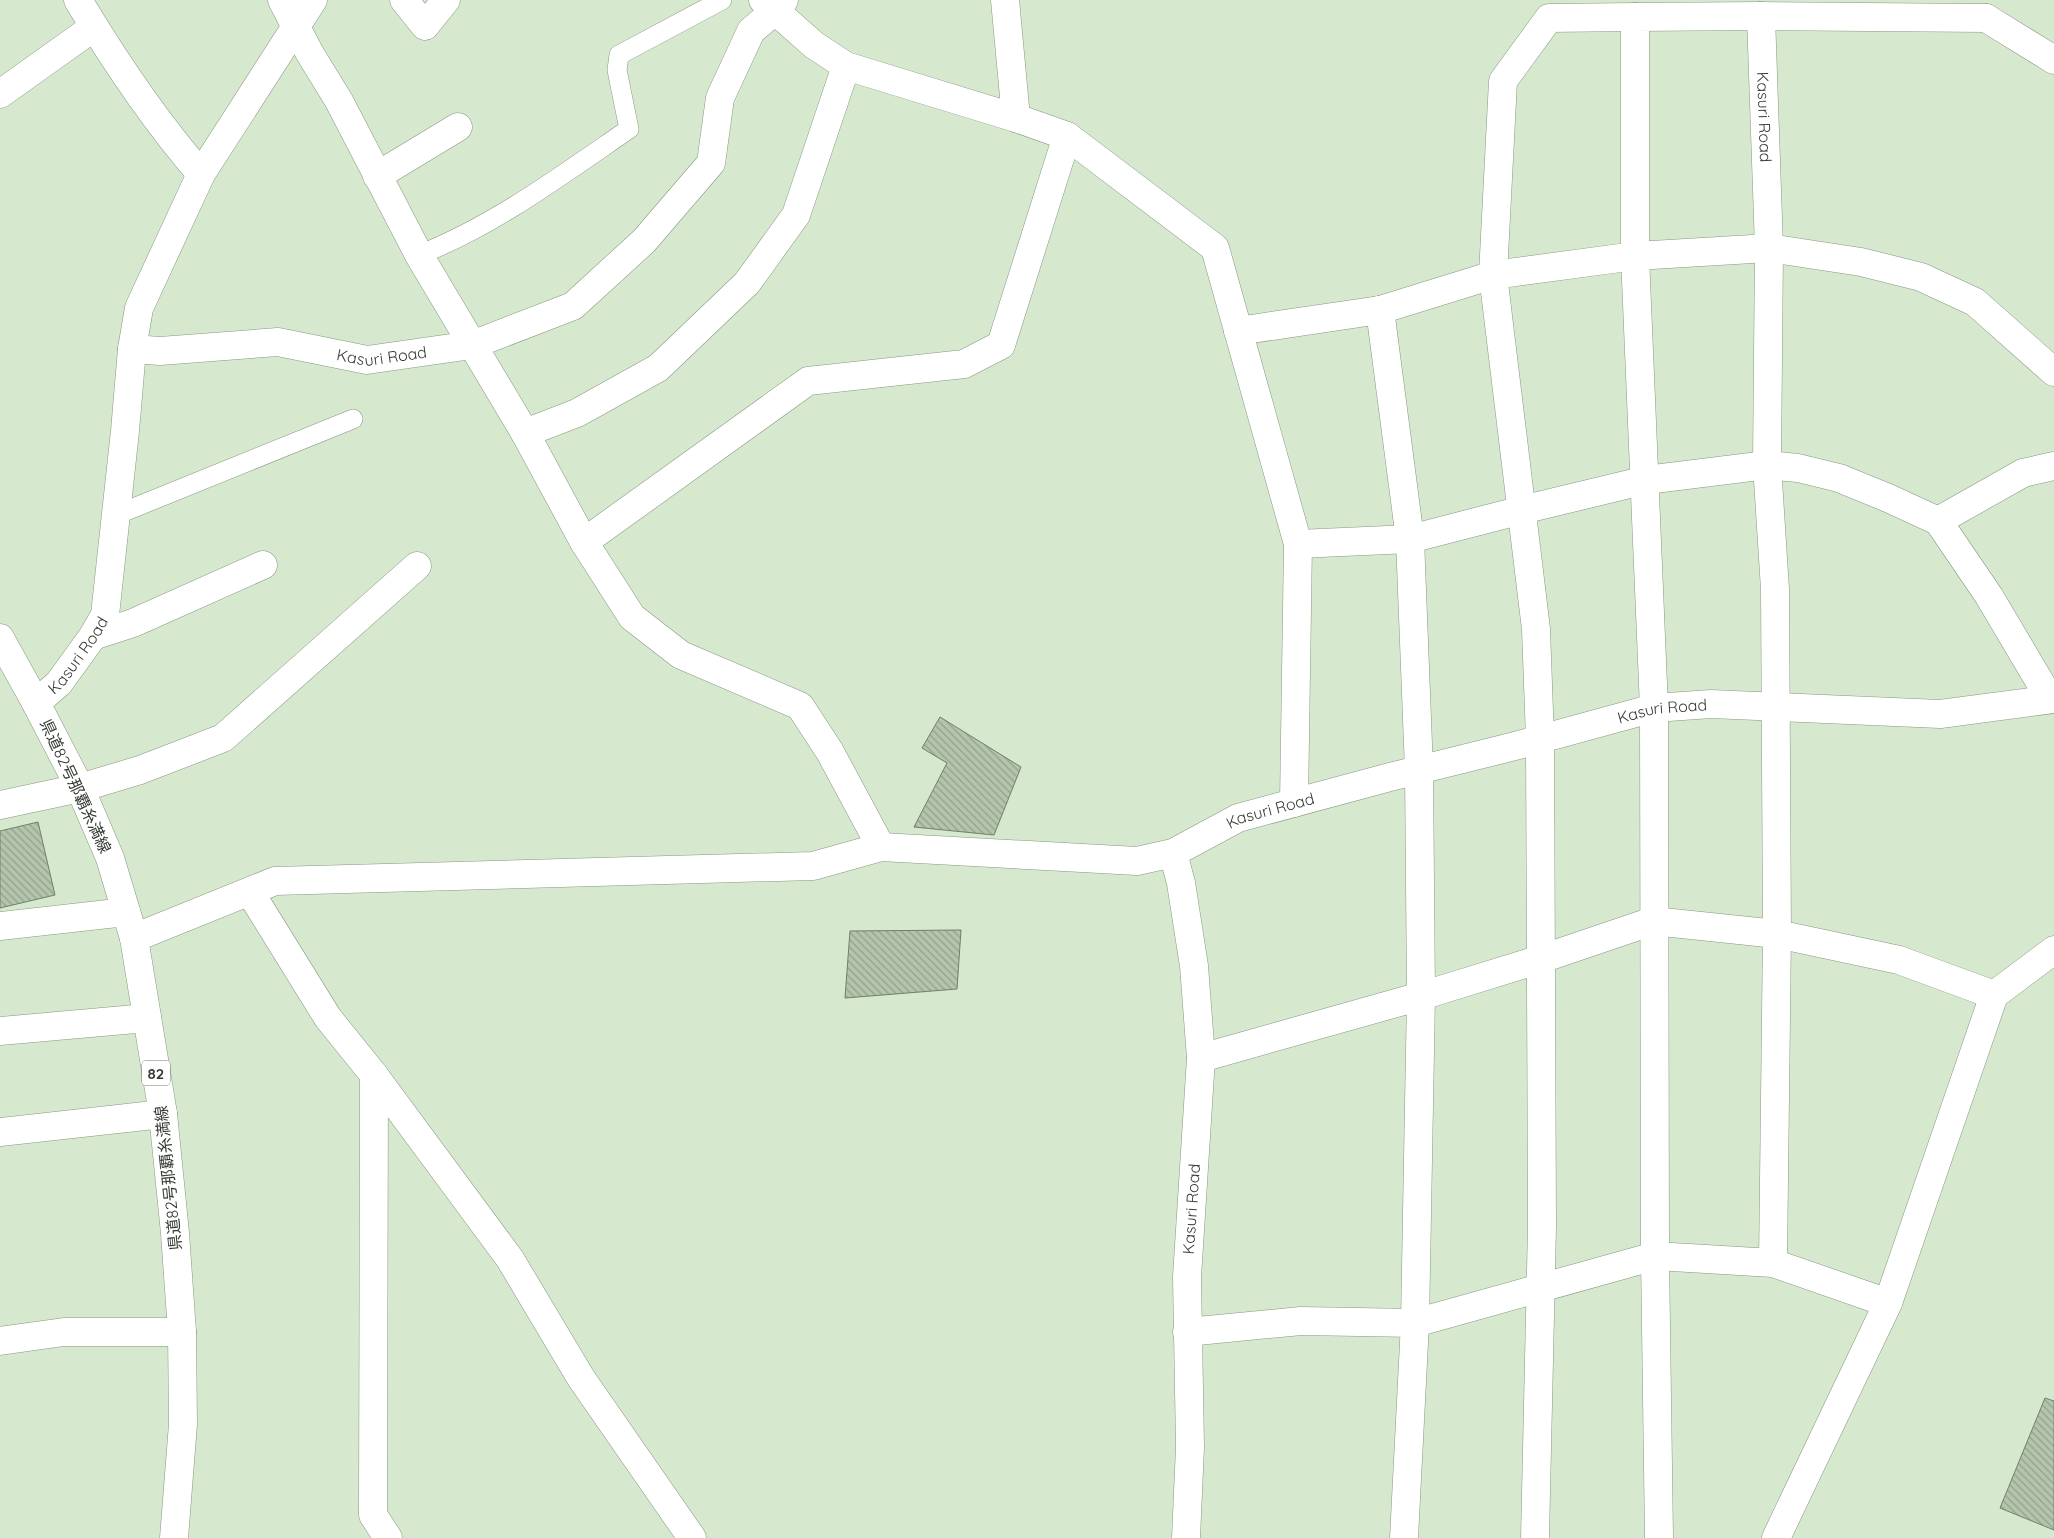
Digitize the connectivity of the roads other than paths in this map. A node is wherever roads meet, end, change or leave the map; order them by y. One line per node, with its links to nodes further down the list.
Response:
1 (78, 0): 12 (street)
2 (282, 0): 13 (street)
3 (313, 0): 13 (street)
4 (404, 0): 5 (street)
5 (446, 0)
6 (722, 0): 23 (lane)
7 (1005, 0): 17 (street)
8 (774, 3): 15 (street); 28 (street, Kasuri Road)
9 (1982, 9): 10 (street); 14 (street)
10 (1761, 16): 11 (street); 22 (street, Kasuri Road)
11 (1635, 17): 24 (street); 25 (street)
12 (94, 27): 16 (street); 20 (street)
13 (296, 27): 20 (street); 21 (street)
14 (2054, 60)
15 (846, 66): 17 (street); 32 (street)
16 (0, 94)
17 (1016, 118): 19 (street)
18 (458, 127): 21 (street)
19 (1067, 136): 27 (street); 40 (street)
20 (201, 174): 29 (street)
21 (377, 176): 23 (street)
22 (1769, 248): 24 (street); 30 (street); 33 (street, Kasuri Road)
23 (419, 255): 28 (street)
24 (1635, 256): 25 (street); 35 (street)
25 (1493, 275): 26 (street); 36 (street)
26 (1380, 310): 27 (street); 39 (street)
27 (1238, 331): 41 (street)
28 (472, 345): 29 (street, Kasuri Road); 32 (street)
29 (132, 349): 37 (street, Kasuri Road)
30 (2054, 372)
31 (353, 419): 37 (lane)
32 (525, 434): 40 (street)
33 (1767, 465): 35 (street); 38 (street); 48 (street, Kasuri Road)
34 (2054, 466): 38 (street)
35 (1646, 480): 36 (street); 49 (street)
36 (1522, 510): 39 (street); 50 (street)
37 (116, 515): 44 (street, Kasuri Road)
38 (1938, 521): 46 (street, Kasuri Road)
39 (1410, 539): 41 (street); 51 (street)
40 (584, 542): 55 (street)
41 (1298, 544): 53 (street)
42 (263, 565): 44 (street)
43 (416, 566): 52 (street)
44 (93, 636): 47 (street, Kasuri Road)
45 (0, 638): 47 (street, 県道82号那覇糸満線 / 82)
46 (2052, 699): 48 (street, Kasuri Road)
47 (36, 703): 52 (street, 県道82号那覇糸満線 / 82)
48 (1775, 706): 49 (street, Kasuri Road); 61 (street, Kasuri Road)
49 (1654, 708): 50 (street, Kasuri Road); 59 (street)
50 (1540, 739): 51 (street, Kasuri Road); 64 (street)
51 (1419, 770): 53 (street, Kasuri Road); 65 (street)
52 (80, 788): 54 (street); 58 (street, 県道82号那覇糸満線 / 82)
53 (1294, 802): 56 (street, Kasuri Road)
54 (0, 805)
55 (881, 848): 56 (street); 57 (street)
56 (1173, 853): 69 (street, Kasuri Road)
57 (250, 892): 62 (street); 70 (street)
58 (126, 912): 60 (street); 62 (street, 県道82号那覇糸満線 / 82)
59 (1653, 921): 61 (street); 64 (street); 73 (street)
60 (0, 926)
61 (1777, 934): 66 (street); 74 (street, Kasuri Road)
62 (134, 938): 67 (street, 県道82号那覇糸満線 / 82)
63 (2054, 950): 66 (street)
64 (1541, 959): 65 (street); 75 (street)
65 (1421, 996): 69 (street); 77 (street)
66 (1994, 996): 76 (street)
67 (147, 1018): 68 (street); 71 (street, 県道82号那覇糸満線 / 82)
68 (0, 1031)
69 (1201, 1058): 79 (street, Kasuri Road)
70 (374, 1075): 82 (street); 83 (street)
71 (162, 1114): 72 (street); 78 (street, 県道82号那覇糸満線 / 82)
72 (0, 1132)
73 (1655, 1256): 74 (street); 75 (street); 87 (street)
74 (1773, 1263): 76 (street)
75 (1541, 1287): 77 (street); 86 (street)
76 (1888, 1304): 88 (street)
77 (1415, 1323): 79 (street); 85 (street)
78 (182, 1332): 80 (street); 81 (street, 県道82号那覇糸満線 / 82)
79 (1187, 1332): 84 (street, Kasuri Road)
80 (0, 1341)
81 (174, 1538)
82 (388, 1538)
83 (692, 1538)
84 (1186, 1538)
85 (1404, 1538)
86 (1535, 1538)
87 (1659, 1538)
88 (1776, 1538)

